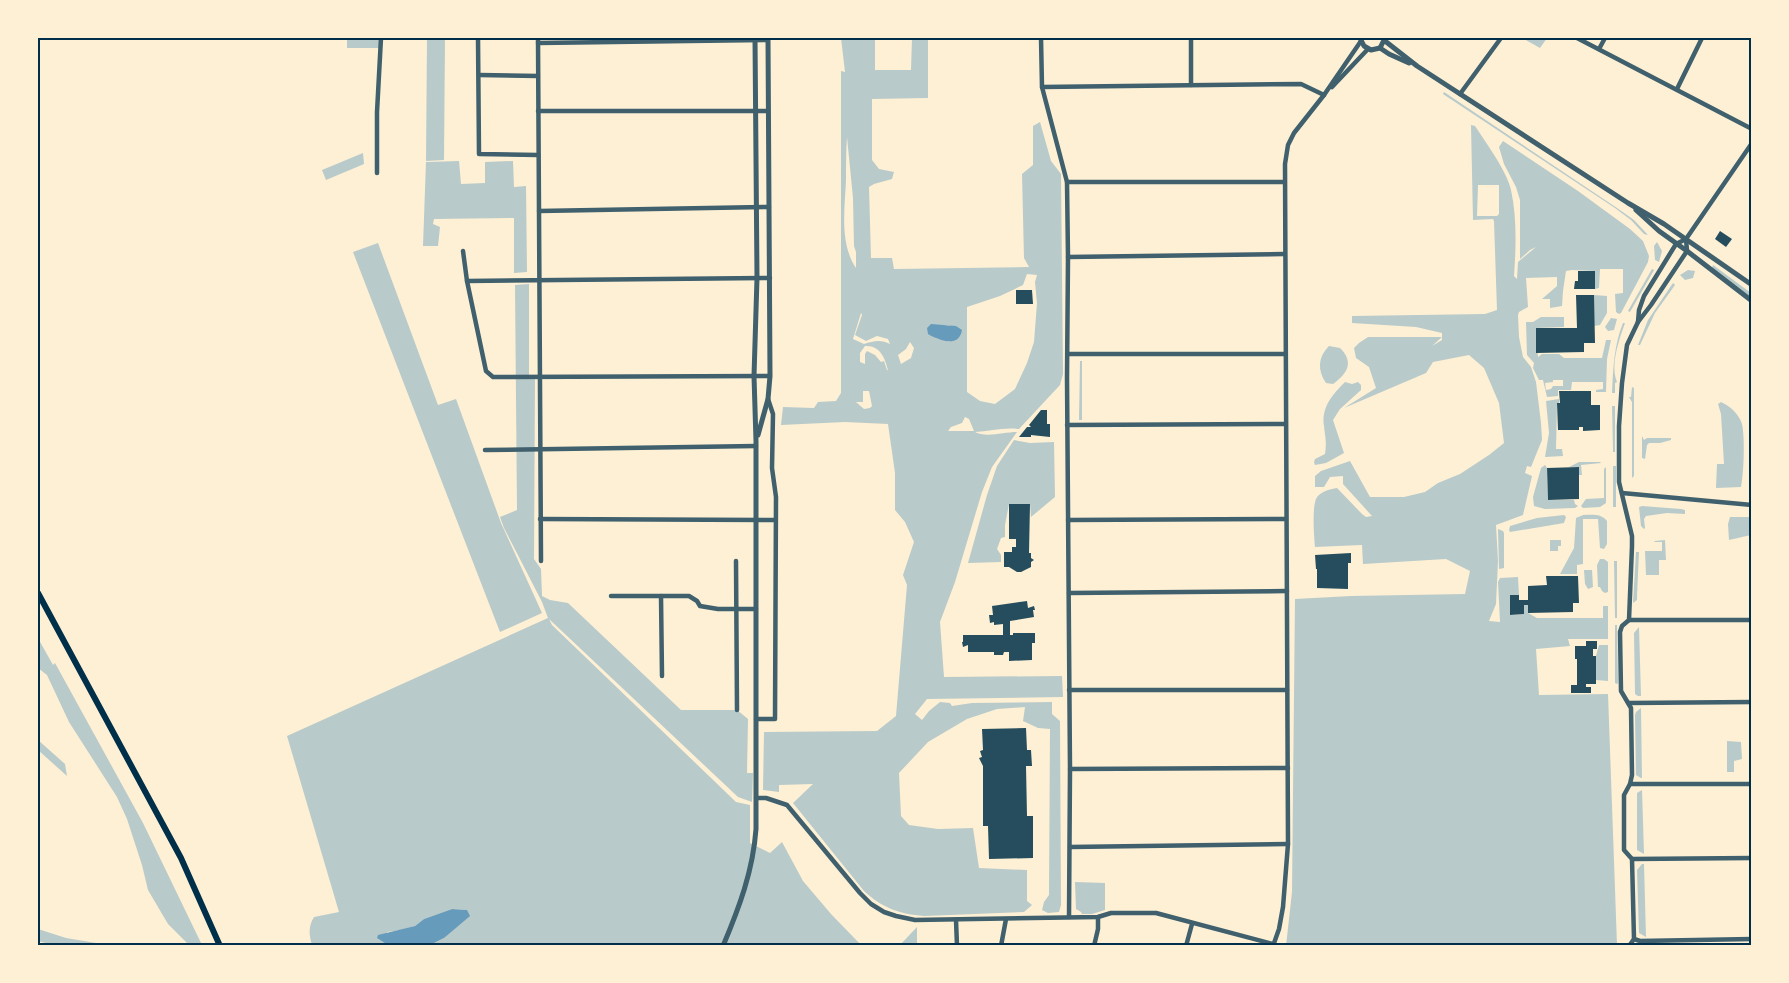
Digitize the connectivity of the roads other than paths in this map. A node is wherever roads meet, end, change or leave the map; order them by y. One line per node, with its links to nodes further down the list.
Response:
1 (381, 38): 31 (street)
2 (478, 38): 18 (street)
3 (1041, 38): 21 (street)
4 (1191, 38): 20 (street)
5 (1501, 38): 23 (street)
6 (1577, 38): 16 (street)
7 (1605, 38): 16 (street)
8 (1702, 38): 22 (street)
9 (755, 39): 10 (street); 13 (street); 25 (street)
10 (767, 39): 26 (street)
11 (1360, 39): 15 (street); 24 (street)
12 (1385, 39): 14 (street); 17 (street)
13 (538, 40): 19 (street)
14 (1380, 48): 15 (street); 17 (street)
15 (1368, 49): 24 (street)
16 (1599, 50): 22 (street)
17 (1417, 66): 23 (street)
18 (479, 76): 19 (street); 30 (street)
19 (538, 76): 27 (street)
20 (1191, 85): 21 (street); 24 (street)
21 (1042, 87): 32 (street)
22 (1677, 89): 28 (street)
23 (1460, 94): 34 (street)
24 (1324, 95): 33 (street)
25 (756, 111): 26 (street); 27 (street); 35 (street)
26 (768, 111): 36 (street)
27 (538, 112): 30 (street)
28 (1752, 129)
29 (1752, 142): 38 (street)
30 (538, 155): 37 (street)
31 (376, 173)
32 (1066, 182): 33 (street); 43 (street)
33 (1284, 182): 42 (street)
34 (1628, 203): 38 (street); 39 (street)
35 (757, 207): 36 (street); 37 (street); 44 (street)
36 (769, 207): 45 (street)
37 (539, 211): 46 (street)
38 (1686, 239): 39 (street); 41 (street); 48 (street)
39 (1676, 244): 41 (street); 50 (street)
40 (463, 251): 47 (street)
41 (1687, 251): 49 (street); 50 (street)
42 (1284, 254): 43 (street); 52 (street)
43 (1068, 256): 51 (street)
44 (757, 278): 45 (street); 46 (street); 54 (street)
45 (770, 278): 55 (street)
46 (539, 280): 47 (street); 53 (street)
47 (467, 281): 53 (street)
48 (1751, 283)
49 (1752, 301)
50 (1638, 322): 62 (street)
51 (1068, 354): 52 (street); 58 (street)
52 (1285, 354): 57 (street)
53 (539, 376): 54 (street); 60 (street)
54 (754, 376): 55 (street); 59 (street)
55 (770, 376): 56 (street)
56 (768, 399): 59 (street); 67 (street)
57 (1285, 424): 58 (street); 65 (street)
58 (1067, 425): 68 (street)
59 (756, 443): 60 (street); 66 (street)
60 (540, 448): 61 (street); 64 (street)
61 (485, 450)
62 (1622, 493): 63 (street); 78 (street)
63 (1752, 505)
64 (540, 519): 66 (street); 69 (street)
65 (1286, 519): 68 (street); 71 (street)
66 (756, 520): 67 (street); 77 (street)
67 (775, 520): 86 (street)
68 (1068, 520): 73 (street)
69 (541, 561)
70 (736, 561): 76 (street)
71 (1286, 591): 73 (street); 82 (street)
72 (38, 593): 104 (main road)
73 (1069, 593): 81 (street)
74 (611, 596): 75 (street)
75 (662, 596): 76 (street); 80 (street)
76 (736, 608): 77 (street); 85 (street)
77 (756, 609): 86 (street)
78 (1629, 620): 79 (street); 84 (street)
79 (1752, 620)
80 (662, 676)
81 (1069, 690): 82 (street); 88 (street)
82 (1287, 690): 87 (street)
83 (1752, 702): 84 (street)
84 (1629, 703): 89 (street)
85 (736, 710)
86 (756, 719): 91 (street)
87 (1288, 768): 88 (street); 92 (street)
88 (1070, 769): 93 (street)
89 (1630, 784): 90 (street); 95 (street)
90 (1752, 784)
91 (756, 798): 99 (street); 105 (street)
92 (1288, 844): 93 (street); 103 (street)
93 (1070, 846): 96 (street)
94 (1752, 858): 95 (street)
95 (1632, 860): 101 (street)
96 (1069, 917): 97 (street); 98 (street)
97 (1098, 917): 100 (street); 108 (street)
98 (1006, 919): 99 (street); 107 (street)
99 (956, 920): 106 (street)
100 (1192, 924): 103 (street); 109 (street)
101 (1634, 939): 102 (street); 110 (street)
102 (1752, 939)
103 (1273, 945)
104 (220, 946)
105 (723, 946)
106 (957, 946)
107 (1001, 946)
108 (1094, 946)
109 (1186, 946)
110 (1629, 946)

